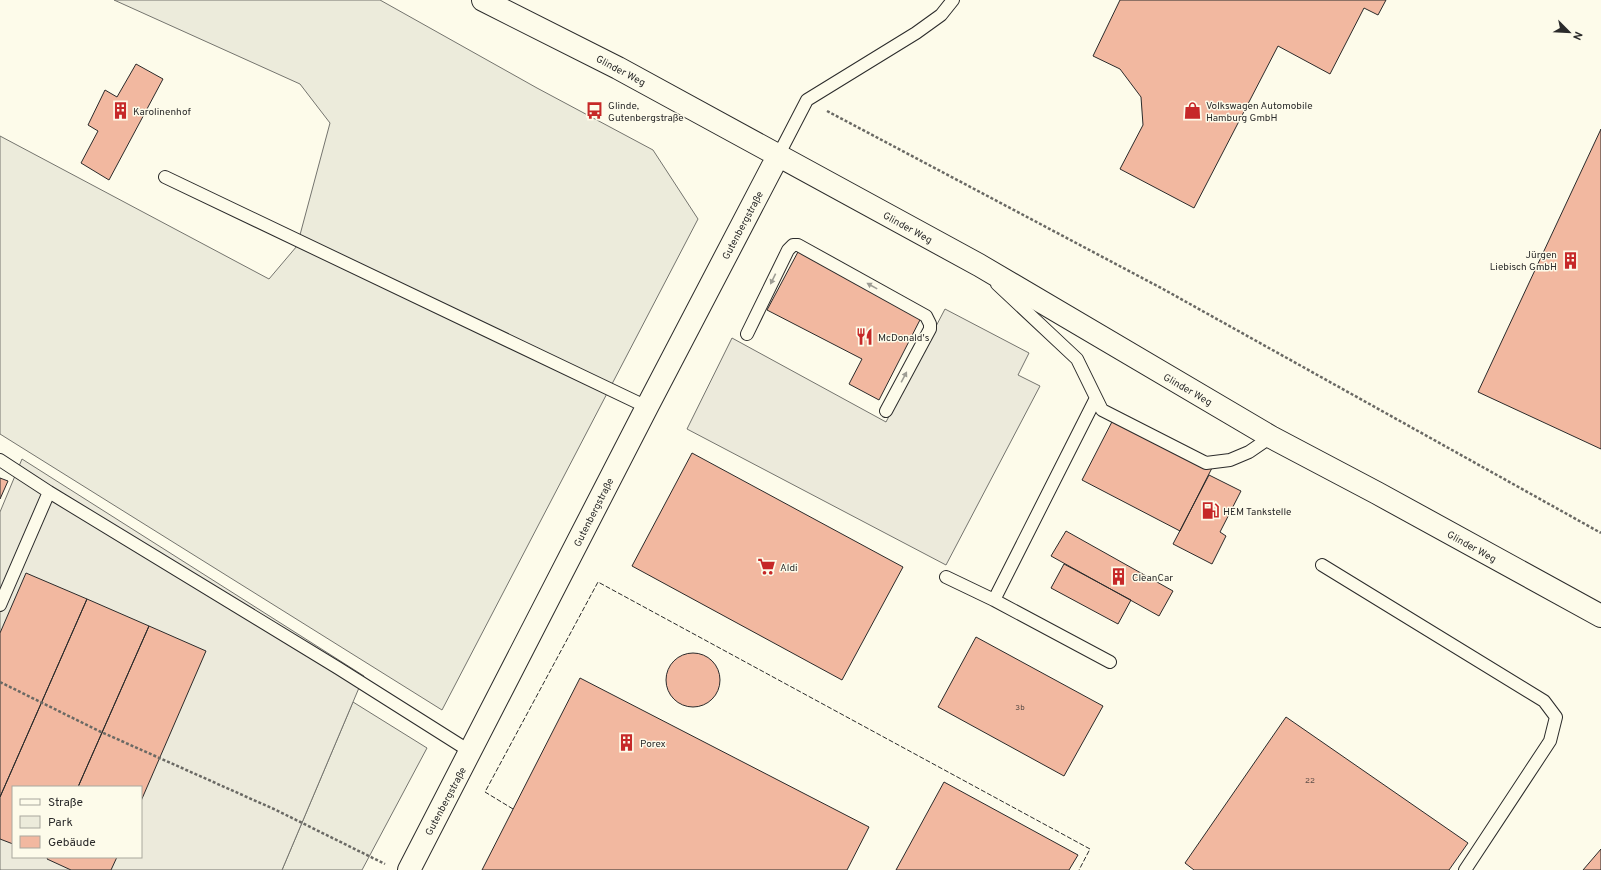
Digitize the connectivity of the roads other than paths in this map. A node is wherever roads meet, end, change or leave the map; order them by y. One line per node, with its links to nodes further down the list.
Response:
1 (483, 0): 3 (main road, Glinder Weg)
2 (952, 0): 3 (lane)
3 (778, 156): 5 (main road, Glinder Weg); 8 (main road, Gutenbergstraße)
4 (165, 177): 8 (lane)
5 (979, 266): 7 (lane); 10 (main road, Glinder Weg)
6 (747, 334): 9 (lane, one-way to 6)
7 (1096, 398): 10 (lane); 15 (lane)
8 (647, 407): 19 (main road, Gutenbergstraße)
9 (886, 411)
10 (1271, 437): 17 (main road, Glinder Weg)
11 (0, 460): 12 (lane)
12 (49, 492): 16 (lane); 19 (lane)
13 (1322, 565): 21 (lane)
14 (946, 577): 15 (lane)
15 (994, 600): 18 (lane)
16 (0, 606)
17 (1601, 616)
18 (1110, 662)
19 (471, 752): 20 (main road, Gutenbergstraße)
20 (399, 868)
21 (1465, 870)

